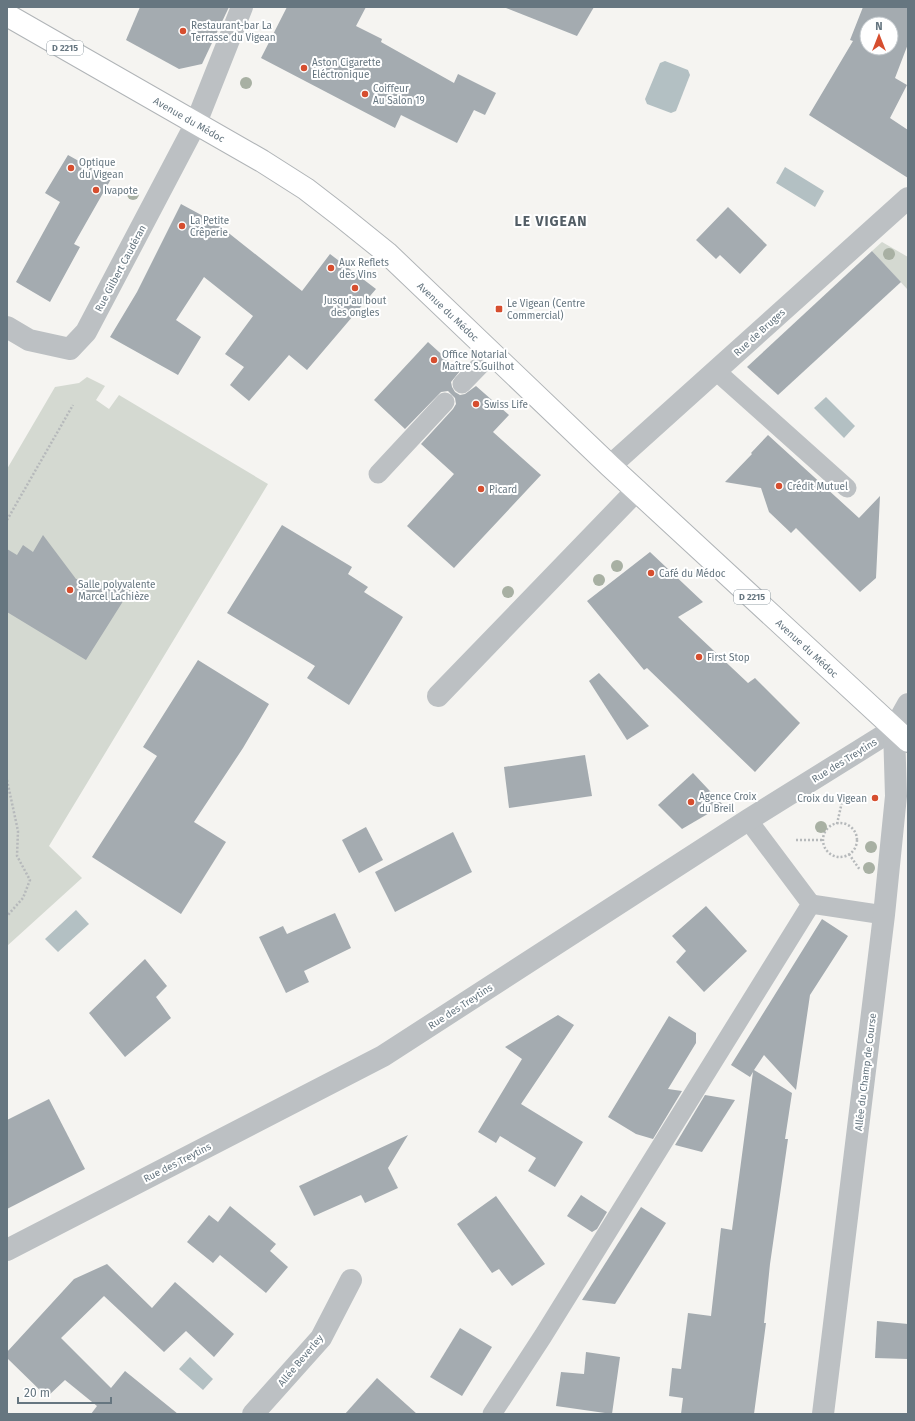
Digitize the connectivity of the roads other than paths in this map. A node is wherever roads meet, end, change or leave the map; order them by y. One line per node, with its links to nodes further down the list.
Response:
1 (242, 7): 3 (street, Rue Gilbert Caudéran)
2 (7, 15): 3 (main road, Avenue du Médoc / D 2215)
3 (196, 122): 5 (street, Rue Gilbert Caudéran); 6 (main road, Avenue du Médoc / D 2215)
4 (908, 198): 7 (street, Rue de Bruges)
5 (7, 327)
6 (492, 353): 8 (lane); 10 (main road, Avenue du Médoc / D 2215)
7 (716, 371): 10 (street, Rue de Bruges); 12 (lane)
8 (462, 384)
9 (445, 402): 11 (lane)
10 (610, 466): 13 (main road, Avenue du Médoc / D 2215)
11 (378, 474)
12 (846, 488)
13 (637, 490): 14 (street); 16 (main road, Avenue du Médoc / D 2215)
14 (438, 696)
15 (908, 704): 16 (street)
16 (901, 735): 17 (street, Rue des Treytins); 19 (street, Allée du Champ de Course)
17 (748, 820): 18 (lane); 20 (street, Rue des Treytins)
18 (811, 904): 19 (lane); 23 (lane)
19 (884, 915): 24 (street, Allée du Champ de Course)
20 (7, 1250)
21 (351, 1280): 22 (street, Allée Beverley)
22 (253, 1414)
23 (492, 1414)
24 (823, 1414)

